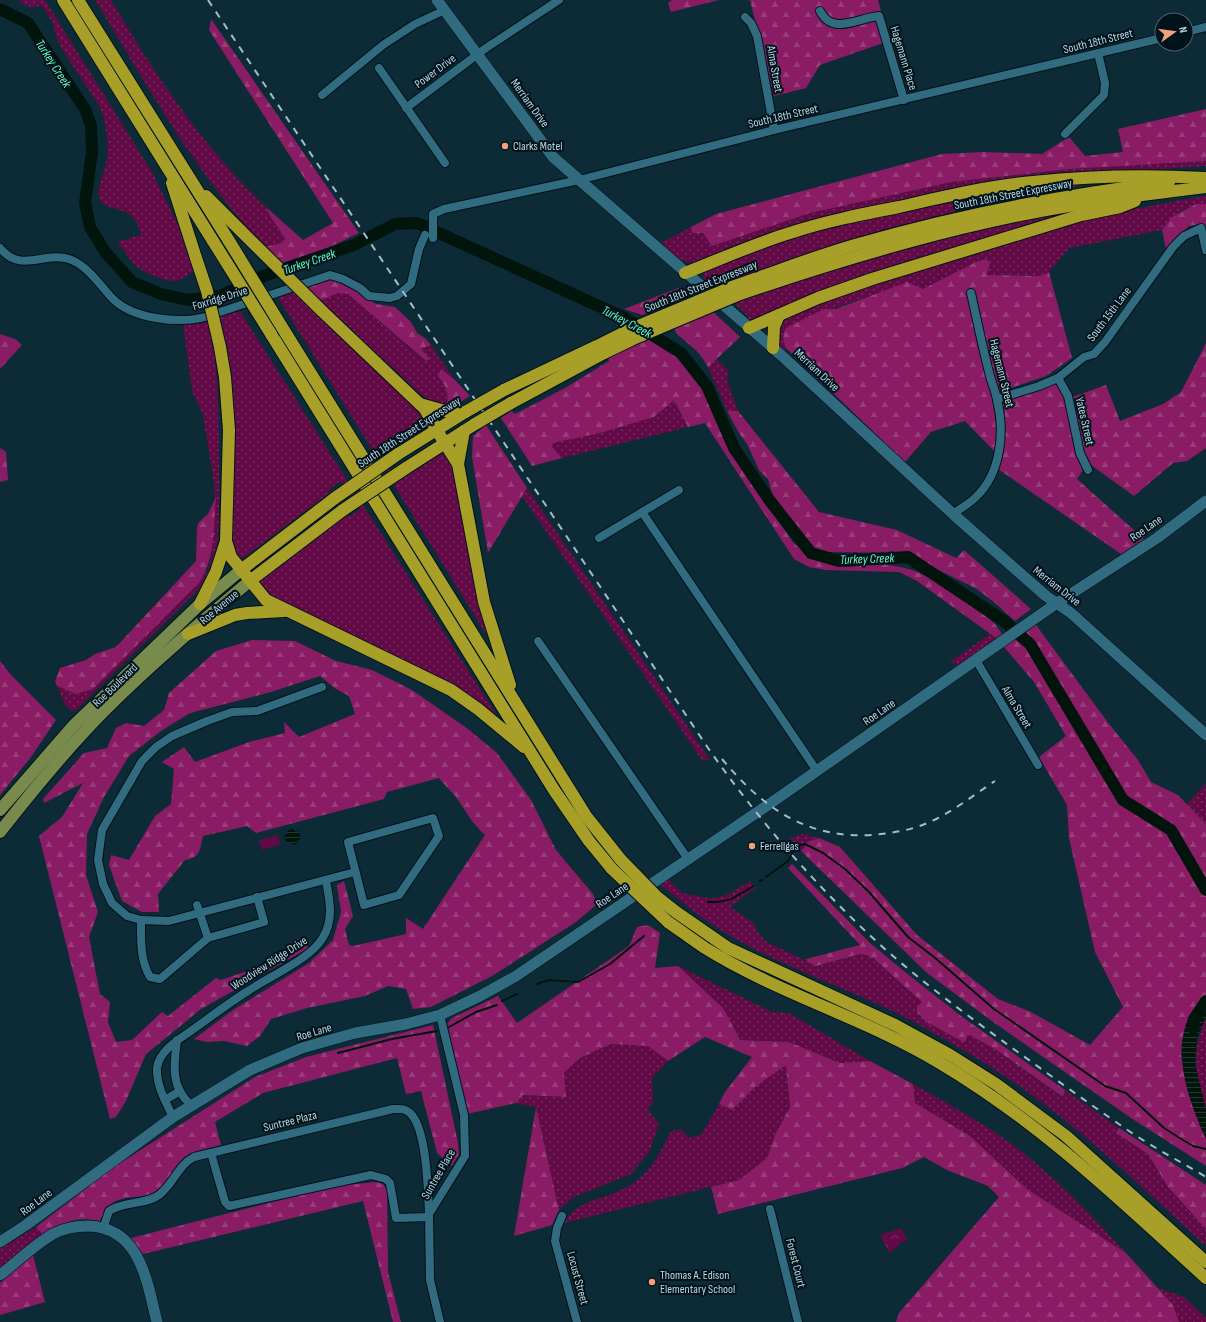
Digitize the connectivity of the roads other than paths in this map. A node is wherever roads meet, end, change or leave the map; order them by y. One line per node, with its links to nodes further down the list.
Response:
1 (63, 0): 20 (highway)
2 (78, 0): 21 (highway)
3 (437, 0): 5 (street, Merriam Drive)
4 (559, 0): 11 (street, Power Drive)
5 (445, 10): 11 (street, Merriam Drive); 14 (street)
6 (820, 11): 15 (street, Hagemann Place)
7 (745, 17): 17 (street, Alma Street)
8 (1206, 27): 9 (street)
9 (1194, 30)
10 (1154, 40): 12 (street, South 18th Street)
11 (478, 53): 16 (street, Power Drive); 22 (street, Merriam Drive)
12 (1098, 53): 15 (street, South 18th Street); 18 (street)
13 (379, 68): 16 (street)
14 (322, 95)
15 (904, 100): 17 (street, South 18th Street)
16 (406, 108): 19 (street)
17 (774, 130): 22 (street, South 18th Street)
18 (1065, 134)
19 (445, 163)
20 (166, 165): 50 (highway, bridge); 62 (highway, bridge)
21 (190, 180): 38 (highway, bridge); 60 (highway, bridge)
22 (579, 180): 26 (street, South 18th Street); 29 (street, Merriam Drive)
23 (1206, 181): 24 (highway, South 18th Street Expressway); 29 (highway); 30 (highway, South 18th Street Expressway)
24 (1159, 193): 30 (highway, South 18th Street Expressway); 32 (highway)
25 (425, 235): 27 (street, Foxridge Drive)
26 (434, 238)
27 (0, 248)
28 (1206, 250): 36 (street, South 15th Lane)
29 (685, 273): 33 (street, Merriam Drive)
30 (736, 291): 35 (highway, South 18th Street Expressway, bridge)
31 (971, 293): 37 (street, Hagemann Street)
32 (780, 315): 33 (highway); 34 (highway)
33 (749, 328): 34 (street, Merriam Drive)
34 (773, 348): 48 (street, Merriam Drive)
35 (601, 349): 39 (highway, South 18th Street Expressway, bridge); 41 (highway, South 18th Street Expressway, bridge)
36 (1058, 378): 37 (street, South 15th Lane); 44 (street, Yates Street)
37 (997, 399): 48 (street, Hagemann Street)
38 (420, 404): 39 (highway); 40 (highway)
39 (466, 412): 40 (highway, South 18th Street Expressway)
40 (436, 429): 42 (highway); 51 (highway, South 18th Street Expressway, bridge)
41 (464, 431): 42 (highway, South 18th Street Expressway); 43 (highway)
42 (445, 443): 43 (highway); 52 (highway, South 18th Street Expressway, bridge)
43 (458, 464): 60 (highway)
44 (1088, 470)
45 (678, 490): 47 (street)
46 (1206, 501): 53 (street, Roe Lane)
47 (642, 512): 49 (street); 64 (street)
48 (954, 514): 53 (street, Merriam Drive)
49 (599, 538)
50 (226, 541): 51 (highway); 54 (highway)
51 (240, 570): 52 (highway); 54 (main road, Roe Boulevard)
52 (251, 580): 55 (highway); 56 (main road, Roe Avenue)
53 (1057, 603): 58 (street, Roe Lane); 61 (street, Merriam Drive)
54 (200, 604): 65 (main road, Roe Boulevard)
55 (288, 611): 56 (highway); 62 (highway)
56 (188, 634): 66 (main road, Roe Boulevard)
57 (538, 641): 67 (street)
58 (976, 660): 63 (street, Alma Street); 64 (street, Roe Lane)
59 (322, 687): 73 (street)
60 (516, 704): 72 (highway, bridge)
61 (1206, 735)
62 (531, 753): 72 (highway, bridge)
63 (1038, 765)
64 (817, 771): 67 (street, Roe Lane)
65 (0, 810)
66 (0, 832)
67 (688, 859): 75 (street, Roe Lane)
68 (356, 872): 68 (street); 69 (street)
69 (326, 880): 70 (street); 76 (street, Woodview Ridge Drive)
70 (257, 897): 71 (street); 74 (street)
71 (198, 909): 73 (street); 74 (street)
72 (672, 917): 87 (highway); 89 (highway)
73 (141, 920): 74 (street)
74 (208, 938)
75 (440, 1015): 79 (street, Roe Lane); 83 (street, Suntree Place)
76 (178, 1040): 77 (street); 78 (street, Woodview Ridge Drive)
77 (180, 1090): 78 (street); 79 (street)
78 (165, 1100): 80 (street, Woodview Ridge Drive)
79 (191, 1105): 80 (street, Roe Lane)
80 (174, 1117): 86 (street, Roe Lane)
81 (211, 1153): 83 (street); 83 (street, Suntree Plaza); 85 (street, Suntree Plaza)
82 (770, 1209): 93 (street, Forest Court)
83 (429, 1215): 91 (street, Suntree Place)
84 (562, 1216): 92 (street, Locust Street)
85 (103, 1229): 88 (street); 90 (street)
86 (0, 1242)
87 (1206, 1262)
88 (0, 1276)
89 (1206, 1278)
90 (157, 1322)
91 (440, 1322)
92 (577, 1322)
93 (798, 1322)

